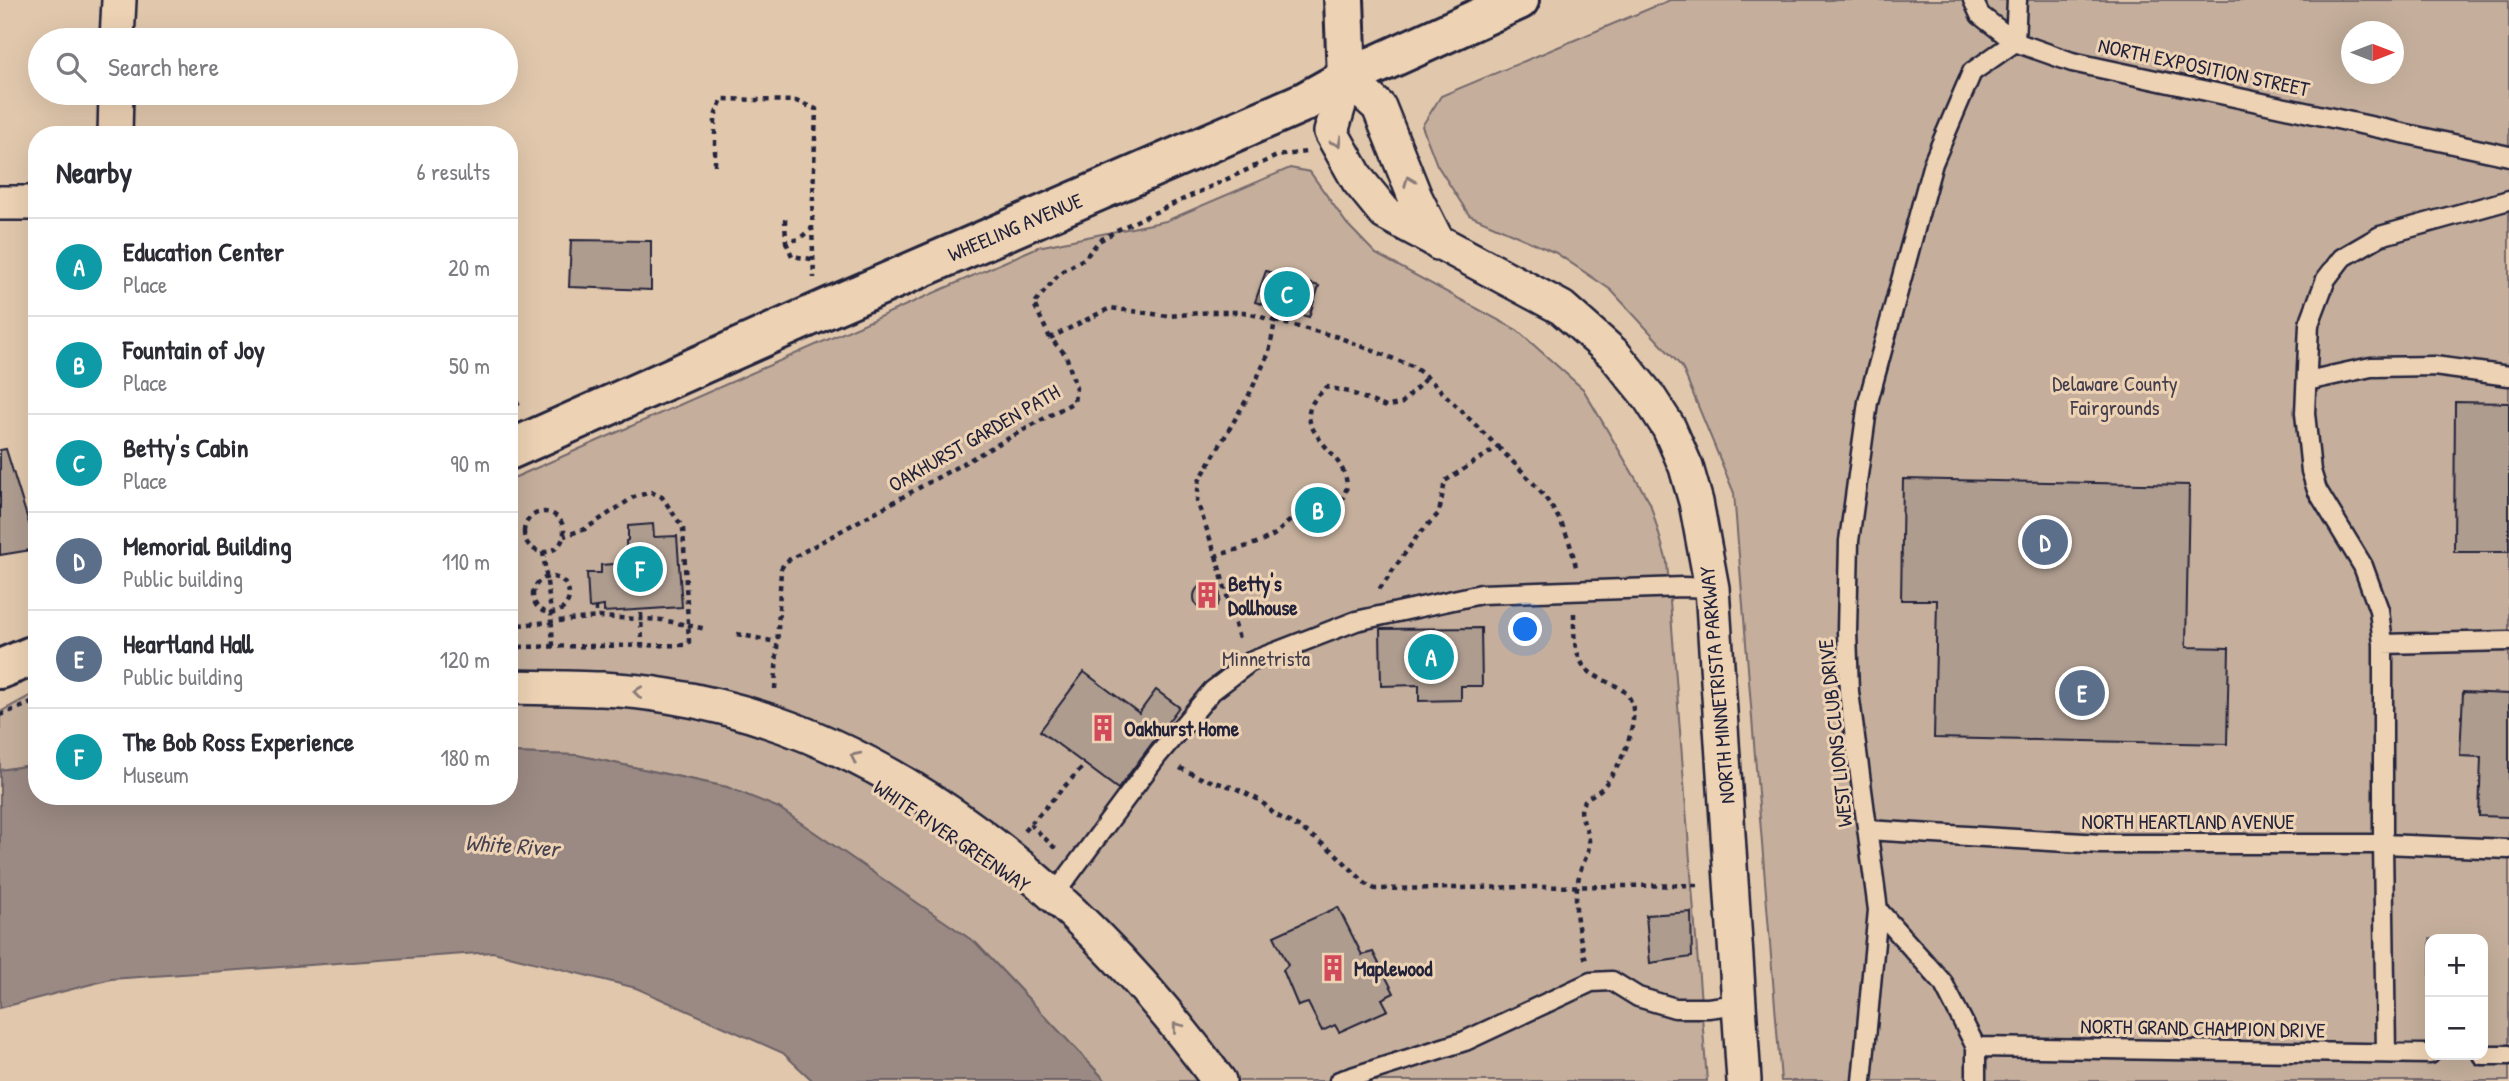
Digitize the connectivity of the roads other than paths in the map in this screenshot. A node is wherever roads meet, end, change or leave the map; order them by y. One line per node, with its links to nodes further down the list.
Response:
1 (119, 0): 6 (street)
2 (1344, 0): 8 (main road)
3 (1519, 0): 8 (main road, WHEELING AVENUE)
4 (1973, 0): 7 (lane)
5 (2017, 0): 7 (lane)
6 (118, 28)
7 (2015, 42): 11 (lane, NORTH EXPOSITION STREET); 25 (lane, WEST LIONS CLUB DRIVE)
8 (1347, 78): 15 (street, one-way to 8); 15 (street, NORTH MINNETRISTA PARKWAY, one-way to 15); 18 (main road, WHEELING AVENUE)
9 (116, 105): 10 (street)
10 (115, 126)
11 (2509, 156)
12 (2509, 200): 17 (lane)
13 (0, 203): 14 (street)
14 (28, 204)
15 (1438, 243): 19 (street, NORTH MINNETRISTA PARKWAY)
16 (2509, 376): 17 (lane)
17 (2307, 381): 21 (lane)
18 (518, 446)
19 (1712, 588): 28 (lane); 30 (street, NORTH MINNETRISTA PARKWAY)
20 (2509, 641): 21 (lane)
21 (2382, 644): 26 (lane)
22 (28, 658): 23 (main road)
23 (0, 669)
24 (518, 687): 28 (street, one-way to 24)
25 (1867, 830): 26 (lane, NORTH HEARTLAND AVENUE); 29 (lane, WEST LIONS CLUB DRIVE)
26 (2382, 844): 27 (lane, NORTH HEARTLAND AVENUE); 32 (lane)
27 (2509, 849)
28 (1054, 895): 36 (street, one-way to 28)
29 (1878, 910): 31 (lane); 39 (lane, WEST LIONS CLUB DRIVE)
30 (1740, 1003): 37 (lane); 38 (street, NORTH MINNETRISTA PARKWAY)
31 (1976, 1047): 32 (lane, NORTH GRAND CHAMPION DRIVE); 40 (lane)
32 (2386, 1054): 33 (lane, NORTH GRAND CHAMPION DRIVE)
33 (2425, 1054)
34 (2488, 1055): 35 (lane)
35 (2509, 1055)
36 (1219, 1081)
37 (1339, 1081)
38 (1744, 1081)
39 (1862, 1081)
40 (1976, 1081)

